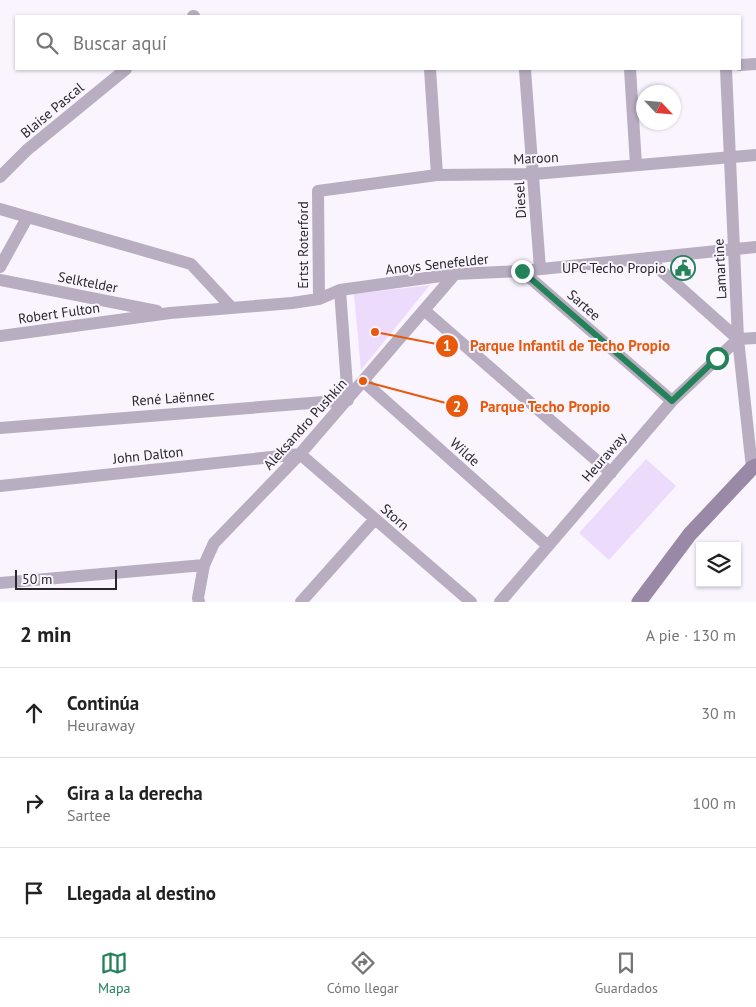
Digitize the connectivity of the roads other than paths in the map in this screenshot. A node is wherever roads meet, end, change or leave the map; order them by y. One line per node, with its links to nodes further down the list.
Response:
1 (756, 64): 2 (street)
2 (741, 65)
3 (125, 70): 13 (street, Blaise Pascal)
4 (430, 70): 12 (street)
5 (525, 70): 11 (street, Diesel)
6 (630, 70): 10 (street)
7 (726, 70): 9 (street, Lamartine)
8 (756, 155): 9 (street, Maroon)
9 (731, 157): 10 (street, Maroon); 18 (street, Lamartine)
10 (636, 165): 11 (street, Maroon)
11 (534, 174): 12 (street, Maroon); 21 (street, Diesel)
12 (438, 175): 14 (street, Maroon)
13 (0, 178)
14 (318, 192): 26 (street, Ertst Roterford)
15 (0, 209): 16 (street)
16 (28, 218): 20 (street); 27 (street)
17 (756, 247): 18 (street, Anoys Senefelder)
18 (734, 249): 19 (street, Anoys Senefelder); 33 (street, Lamartine)
19 (647, 258): 21 (street, Anoys Senefelder); 33 (street)
20 (0, 267)
21 (540, 269): 22 (street, Anoys Senefelder)
22 (522, 271): 23 (street, Anoys Senefelder); 36 (street, Sartee)
23 (455, 274): 25 (street, Anoys Senefelder); 28 (street, Aleksandro Pushkin)
24 (0, 280): 29 (street, Selktelder)
25 (340, 290): 26 (street, Anoys Senefelder); 35 (street)
26 (319, 299): 27 (street, Anoys Senefelder)
27 (232, 308): 29 (street, Anoys Senefelder)
28 (424, 310): 34 (street, Aleksandro Pushkin); 40 (street)
29 (170, 313): 30 (street, Anoys Senefelder)
30 (122, 319): 31 (street, Robert Fulton)
31 (0, 336)
32 (756, 338): 33 (street)
33 (738, 339): 36 (street, Heuraway); 39 (street, Lamartine)
34 (363, 381): 35 (street, Aleksandro Pushkin); 43 (street, Wilde)
35 (348, 400): 37 (street, René Laënnec); 38 (street, Aleksandro Pushkin)
36 (672, 401): 40 (street, Heuraway)
37 (0, 428)
38 (300, 454): 41 (street, John Dalton); 42 (street, Storn); 44 (street, Aleksandro Pushkin)
39 (754, 467): 50 (street)
40 (610, 473): 43 (street, Heuraway)
41 (0, 486)
42 (375, 519): 47 (street); 48 (street, Storn)
43 (548, 546): 49 (street, Heuraway)
44 (204, 565): 45 (street); 46 (street, Aleksandro Pushkin)
45 (0, 583)
46 (199, 602)
47 (301, 602)
48 (471, 602)
49 (500, 602)
50 (639, 602)

